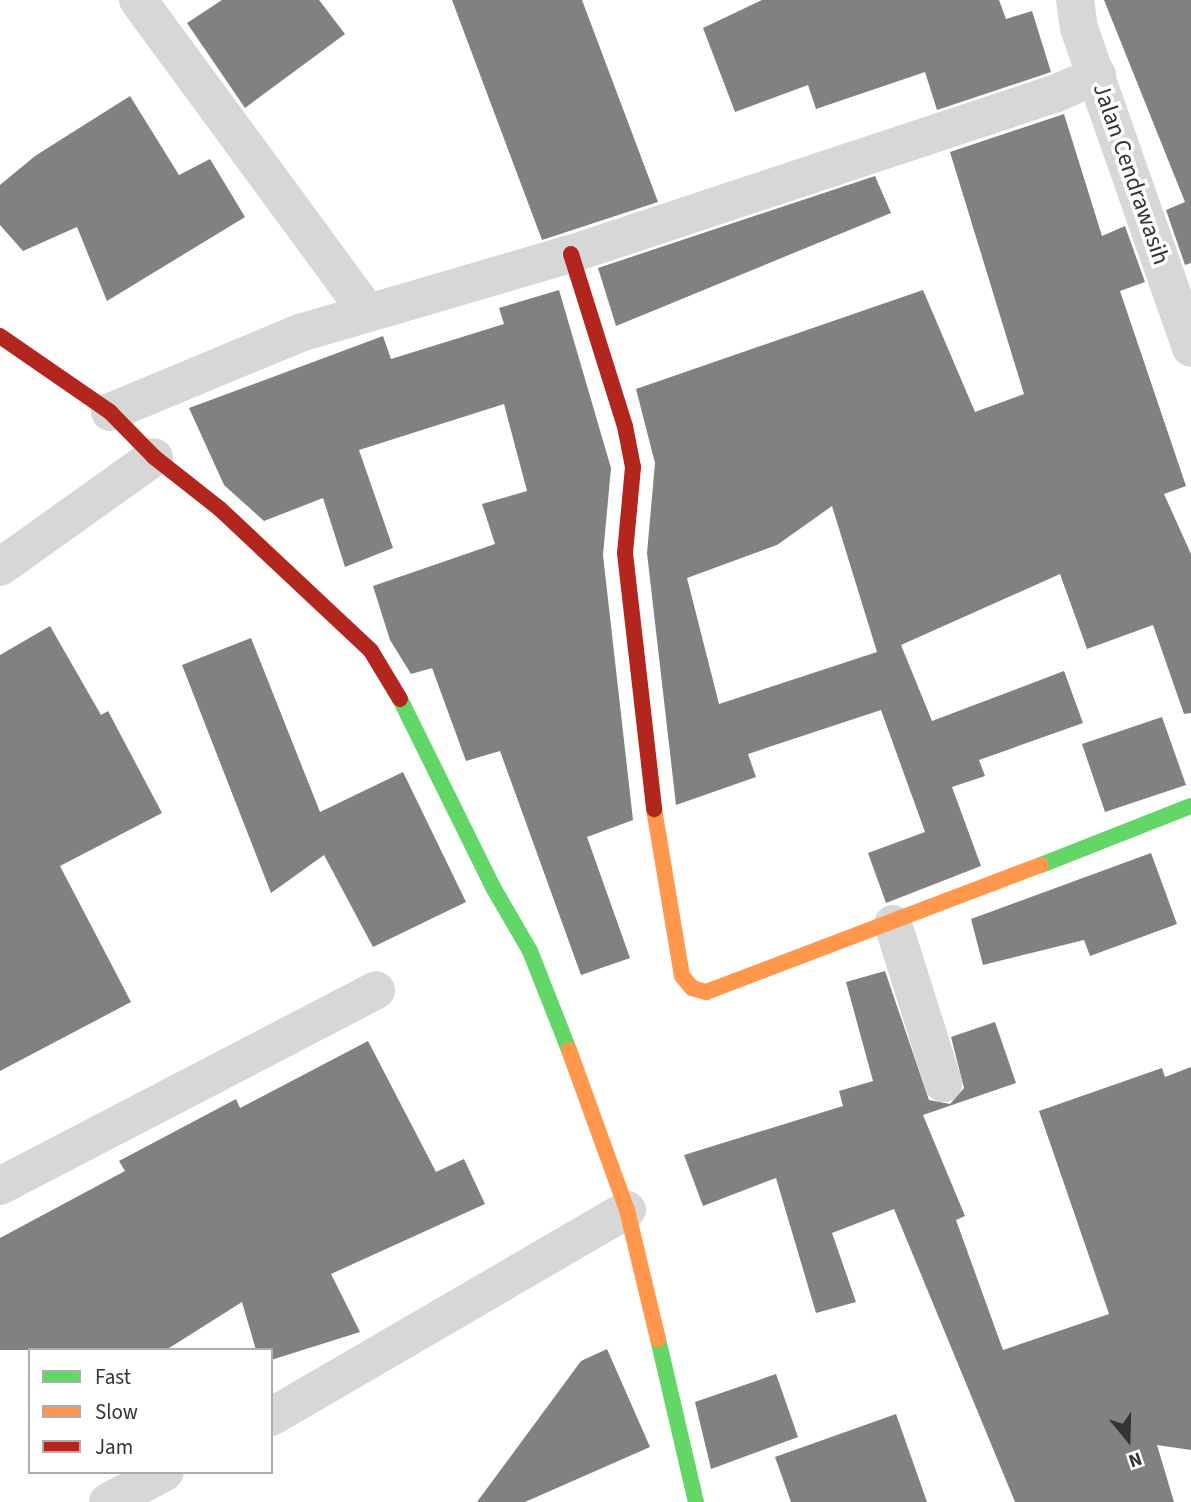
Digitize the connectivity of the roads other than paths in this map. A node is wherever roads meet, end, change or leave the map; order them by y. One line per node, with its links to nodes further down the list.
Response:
1 (138, 0): 5 (street)
2 (1075, 0): 3 (street, Jalan Cendrawasih)
3 (1097, 75): 4 (street); 7 (street, Jalan Cendrawasih)
4 (571, 254): 5 (street); 12 (street)
5 (367, 312): 8 (street)
6 (0, 337): 8 (street)
7 (1191, 348)
8 (110, 412): 9 (street)
9 (154, 457): 10 (street); 16 (street)
10 (0, 567)
11 (1191, 806): 12 (street)
12 (893, 924): 14 (street)
13 (376, 990): 15 (street)
14 (943, 1083)
15 (0, 1186)
16 (627, 1210): 17 (street); 20 (street)
17 (273, 1416)
18 (161, 1474): 19 (street)
19 (108, 1502)
20 (696, 1502)

